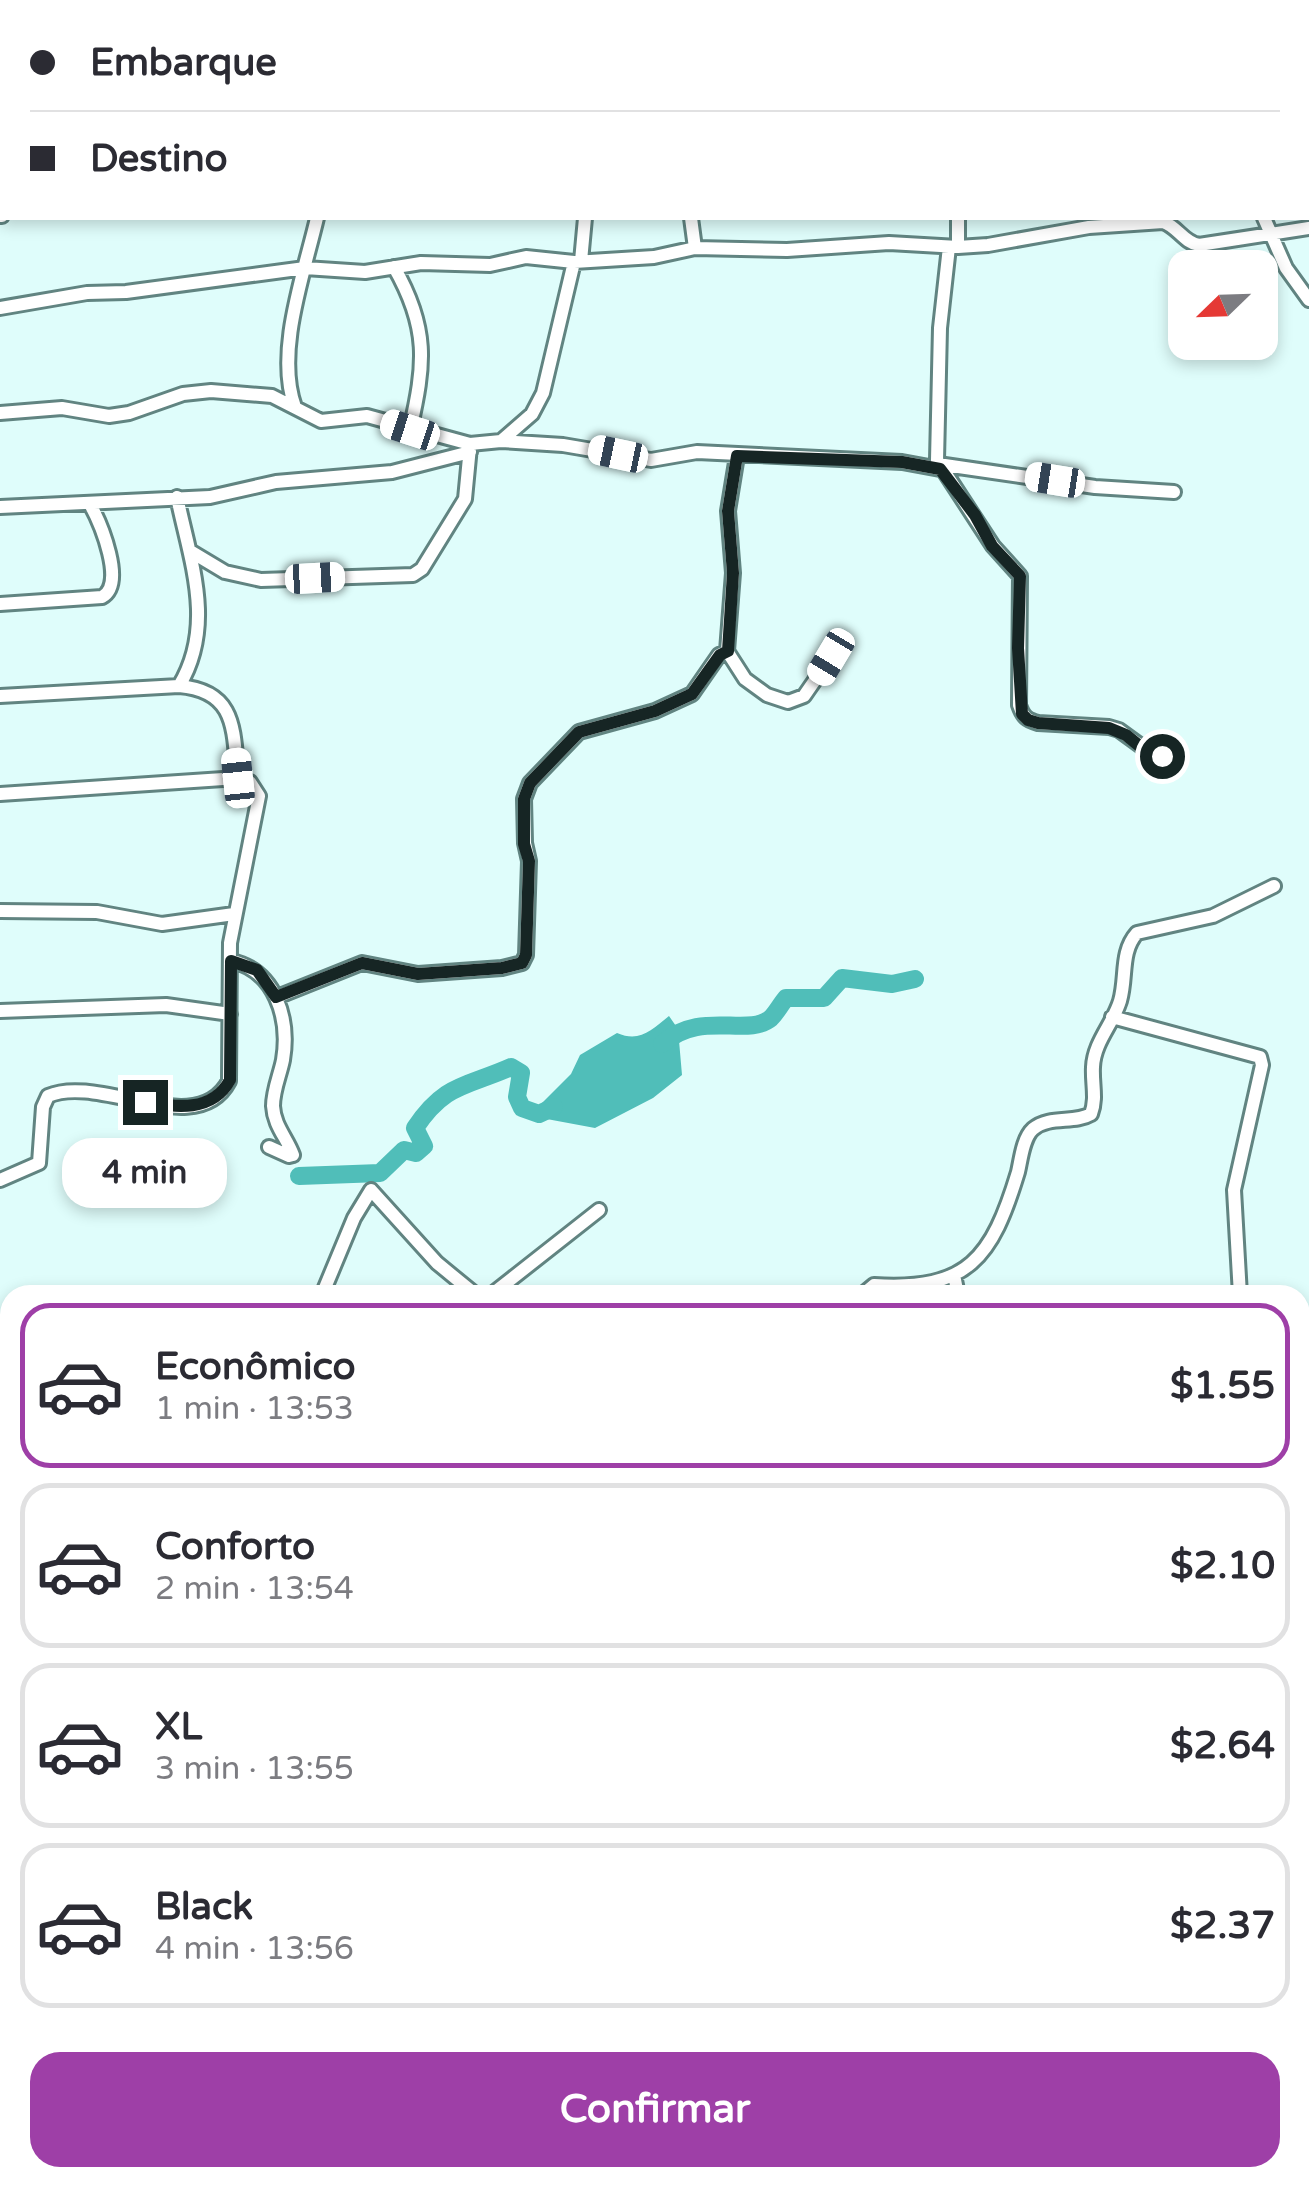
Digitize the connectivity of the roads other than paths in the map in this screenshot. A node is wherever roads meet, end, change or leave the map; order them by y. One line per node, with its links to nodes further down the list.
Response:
1 (318, 220): 12 (street)
2 (585, 220): 10 (street)
3 (691, 220): 9 (street)
4 (958, 220): 8 (street)
5 (1265, 220): 7 (street)
6 (1309, 228): 7 (street)
7 (1270, 234): 8 (street); 13 (street)
8 (954, 247): 9 (street); 21 (street)
9 (695, 248): 10 (street)
10 (577, 262): 11 (street); 18 (street)
11 (394, 267): 12 (street); 17 (street)
12 (306, 268): 14 (street); 15 (street)
13 (1309, 300)
14 (0, 308)
15 (295, 407): 16 (street); 17 (street)
16 (0, 413)
17 (410, 430): 19 (street)
18 (501, 440): 19 (street); 20 (street)
19 (470, 448): 23 (street); 26 (street)
20 (737, 456): 21 (street); 28 (street)
21 (939, 466): 22 (street); 32 (street)
22 (1174, 492)
23 (177, 497): 24 (street); 26 (street)
24 (90, 504): 25 (street); 27 (street)
25 (0, 507)
26 (190, 551): 30 (street)
27 (0, 604)
28 (728, 651): 29 (street); 39 (street)
29 (831, 657)
30 (179, 686): 31 (street); 33 (street)
31 (0, 696)
32 (1172, 754)
33 (238, 778): 34 (street); 37 (street)
34 (0, 794)
35 (1274, 886): 42 (street)
36 (0, 911): 37 (street)
37 (234, 914): 38 (street)
38 (231, 961): 39 (street); 41 (street)
39 (276, 997): 43 (street)
40 (0, 1012): 41 (street)
41 (230, 1014): 44 (street)
42 (1112, 1017): 46 (street); 52 (street)
43 (270, 1146)
44 (0, 1180)
45 (599, 1210): 49 (street)
46 (954, 1276): 50 (street); 51 (street)
47 (326, 1285): 48 (street)
48 (465, 1285)
49 (504, 1285)
50 (924, 1285)
51 (956, 1285)
52 (1239, 1285)

